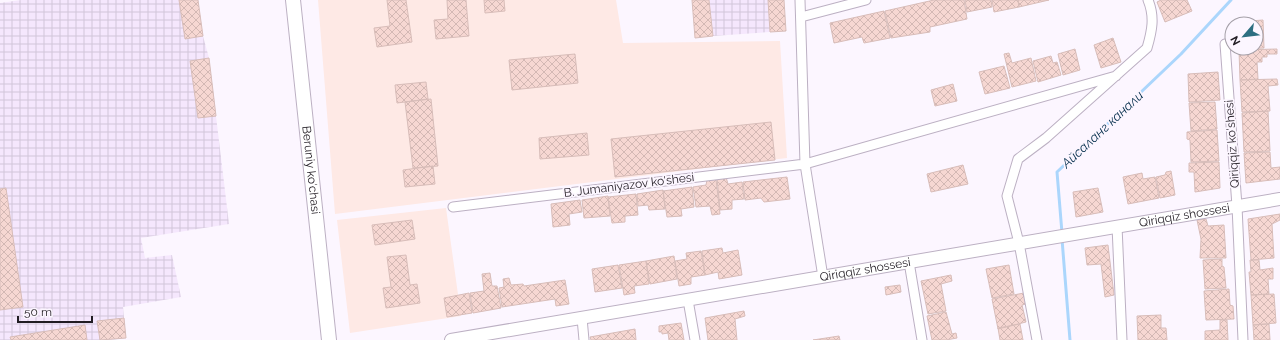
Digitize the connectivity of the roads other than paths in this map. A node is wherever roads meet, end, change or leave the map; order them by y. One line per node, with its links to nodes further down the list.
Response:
1 (293, 0): 19 (main road, Beruniy ko'chasi)
2 (800, 0): 5 (street)
3 (866, 0): 5 (street)
4 (1148, 0): 7 (street)
5 (802, 17): 8 (street)
6 (1226, 56): 10 (street, Qiriqqiz ko'shesi)
7 (1116, 76): 8 (street, B. Jumaniyazov ko'shesi); 13 (street)
8 (805, 164): 11 (street, B. Jumaniyazov ko'shesi); 15 (street)
9 (1280, 199): 10 (main road, Qiriqqiz shossesi)
10 (1237, 206): 12 (main road, Qiriqqiz shossesi); 26 (street, Qiriqqiz ko'shesi)
11 (453, 207)
12 (1117, 226): 13 (main road, Qiriqqiz shossesi); 25 (street)
13 (1019, 243): 14 (main road, Qiriqqiz shossesi); 24 (street)
14 (909, 262): 15 (main road, Qiriqqiz shossesi); 23 (street)
15 (823, 277): 16 (main road, Qiriqqiz shossesi)
16 (688, 300): 17 (main road, Qiriqqiz shossesi); 22 (street)
17 (582, 318): 18 (main road, Qiriqqiz shossesi); 21 (street)
18 (464, 339): 20 (main road, Qiriqqiz shossesi)
19 (329, 340)
20 (451, 340)
21 (584, 340)
22 (695, 340)
23 (922, 340)
24 (1037, 340)
25 (1122, 340)
26 (1242, 340)

